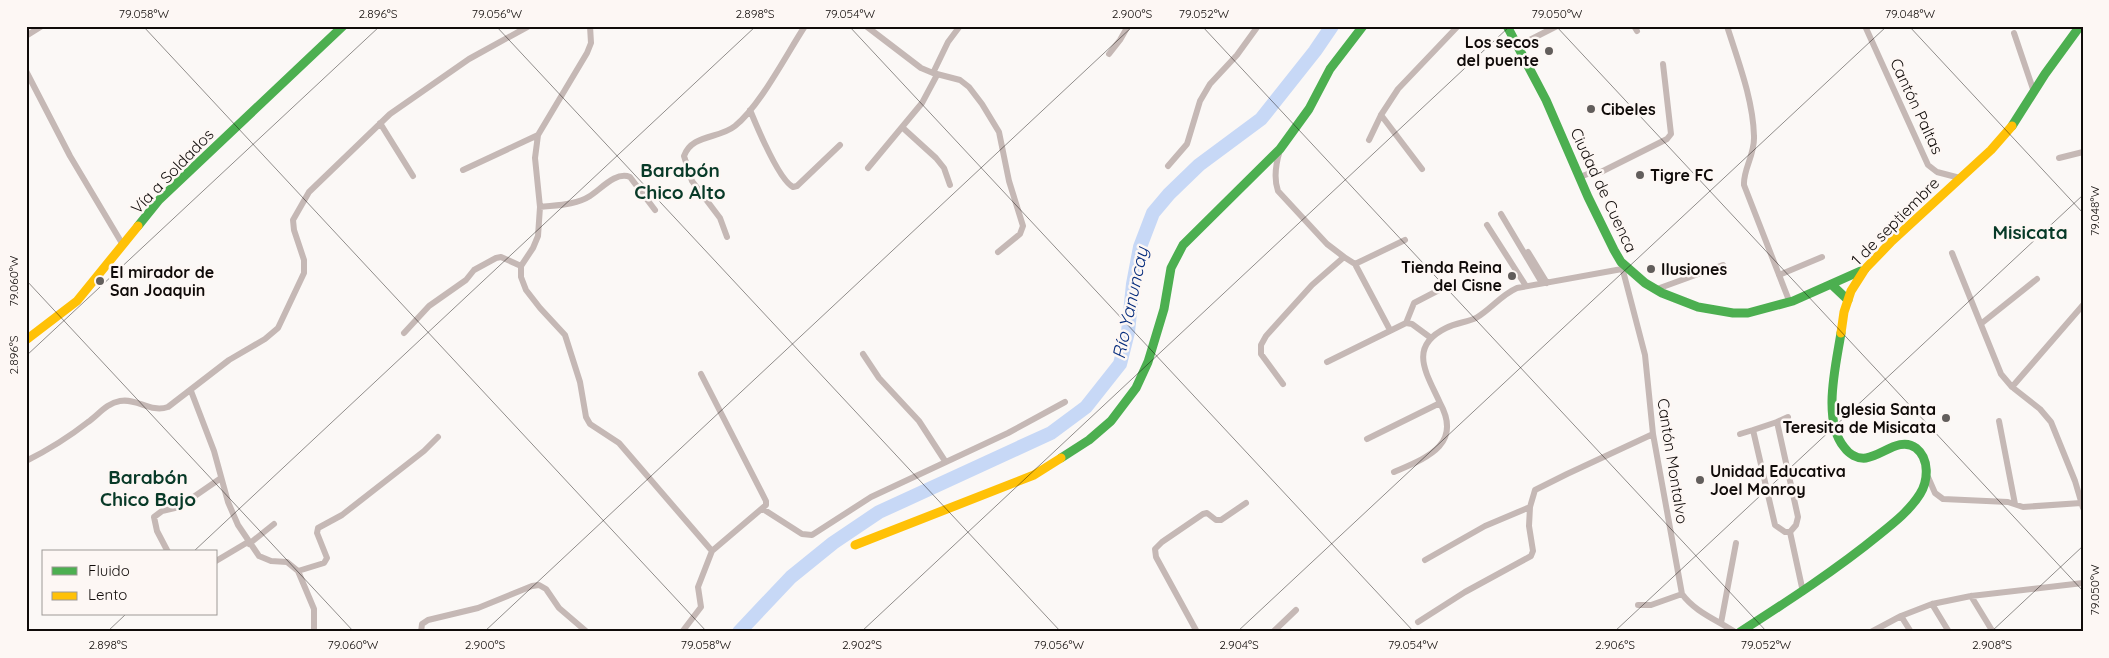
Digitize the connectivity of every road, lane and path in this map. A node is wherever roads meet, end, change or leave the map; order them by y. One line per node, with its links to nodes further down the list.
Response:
1 (42, 26): 18 (street)
2 (342, 26): 49 (street, Vía a Soldados)
3 (529, 26): 27 (street)
4 (590, 26): 29 (street)
5 (805, 26): 25 (street)
6 (866, 26): 23 (street)
7 (960, 26): 23 (street)
8 (1128, 26): 20 (street)
9 (1258, 26): 35 (street)
10 (1363, 26): 32 (street)
11 (1458, 26): 26 (street)
12 (1507, 26): 19 (street, Ciudad de Cuenca)
13 (1557, 26): 19 (street)
14 (1727, 26): 59 (street)
15 (1866, 26): 41 (street, Cantón Paltas)
16 (2080, 26): 24 (street, 1 de septiembre)
17 (2014, 33): 24 (street)
18 (26, 36)
19 (1516, 46): 40 (street, Ciudad de Cuenca)
20 (1109, 54)
21 (1663, 64): 40 (street)
22 (26, 71): 49 (street)
23 (935, 74): 28 (street); 50 (street)
24 (2034, 92): 41 (street, 1 de septiembre)
25 (750, 110): 31 (street); 47 (street)
26 (1381, 115): 30 (street); 37 (street)
27 (380, 123): 39 (street); 80 (street)
28 (902, 128): 36 (street); 42 (street)
29 (538, 135): 38 (street); 43 (street)
30 (1368, 140)
31 (840, 145)
32 (1280, 150): 52 (street); 105 (street)
33 (2083, 152): 34 (street)
34 (2059, 158)
35 (1168, 166)
36 (868, 168)
37 (1422, 169)
38 (463, 170)
39 (413, 176)
40 (1580, 177): 57 (street, Ciudad de Cuenca)
41 (1960, 178): 58 (street, 1 de septiembre)
42 (950, 185)
43 (540, 207): 44 (street); 56 (street)
44 (655, 210)
45 (1503, 214): 61 (street)
46 (1487, 225): 63 (street)
47 (728, 237)
48 (1405, 240): 54 (street)
49 (123, 246): 74 (street, Vía a Soldados)
50 (998, 252)
51 (1952, 253): 70 (street)
52 (1344, 257): 54 (street); 78 (street)
53 (1822, 257): 59 (street)
54 (1355, 264): 71 (street)
55 (1723, 264): 65 (street)
56 (521, 266): 72 (street); 107 (street)
57 (1622, 266): 61 (street); 65 (street, Ciudad de Cuenca); 87 (street, Cantón Montalvo)
58 (1865, 269): 62 (street, Ciudad de Cuenca); 66 (street, 1 de septiembre)
59 (1779, 275): 67 (street)
60 (2036, 279): 70 (street)
61 (1544, 283): 63 (street)
62 (1832, 284): 66 (street); 67 (street, Ciudad de Cuenca)
63 (1526, 286): 73 (street)
64 (1439, 290): 69 (street)
65 (1657, 290): 67 (street, Ciudad de Cuenca)
66 (1848, 300): 95 (street, 1 de septiembre)
67 (1790, 303)
68 (2083, 305): 79 (street)
69 (1406, 323): 71 (street); 73 (street)
70 (1982, 323): 79 (street)
71 (1390, 330): 76 (street)
72 (404, 333)
73 (1431, 338): 82 (street)
74 (26, 340)
75 (863, 354): 91 (street)
76 (1327, 362)
77 (701, 374): 100 (street)
78 (1283, 384)
79 (2012, 387): 98 (street)
80 (191, 391): 92 (street); 94 (street)
81 (1065, 402): 91 (street)
82 (1440, 403): 90 (street); 93 (street)
83 (1788, 418): 85 (street)
84 (1999, 421): 97 (street)
85 (1777, 422): 86 (street); 102 (street)
86 (1753, 430): 88 (street); 102 (street)
87 (1653, 434): 99 (street); 113 (street, Cantón Montalvo)
88 (1740, 434)
89 (438, 437): 110 (street)
90 (1367, 439)
91 (945, 461): 100 (street)
92 (26, 462)
93 (1394, 472)
94 (222, 478): 103 (street); 106 (street)
95 (1928, 478): 97 (street); 112 (street)
96 (1246, 503): 125 (street)
97 (2015, 504): 98 (street)
98 (2082, 505)
99 (1530, 507): 109 (street); 119 (street)
100 (763, 509): 107 (street)
101 (274, 524): 103 (street)
102 (1790, 532): 112 (street)
103 (249, 543): 108 (street); 110 (street)
104 (1736, 543): 120 (street)
105 (855, 544)
106 (167, 550)
107 (712, 551): 124 (street)
108 (218, 560)
109 (1425, 560)
110 (298, 571): 121 (street)
111 (2083, 583): 114 (street)
112 (1803, 592): 128 (street)
113 (1682, 594): 116 (street); 120 (street)
114 (1971, 596): 115 (street); 132 (street)
115 (1932, 604): 118 (street); 131 (street)
116 (1638, 605)
117 (1296, 610): 126 (street)
118 (1901, 616): 129 (street); 130 (street)
119 (1418, 622)
120 (1720, 623): 127 (street)
121 (314, 632)
122 (421, 632): 123 (street)
123 (586, 632)
124 (682, 632)
125 (1198, 632)
126 (1273, 632)
127 (1735, 632)
128 (1740, 632)
129 (1871, 632)
130 (1911, 632)
131 (1949, 632)
132 (1993, 632)

